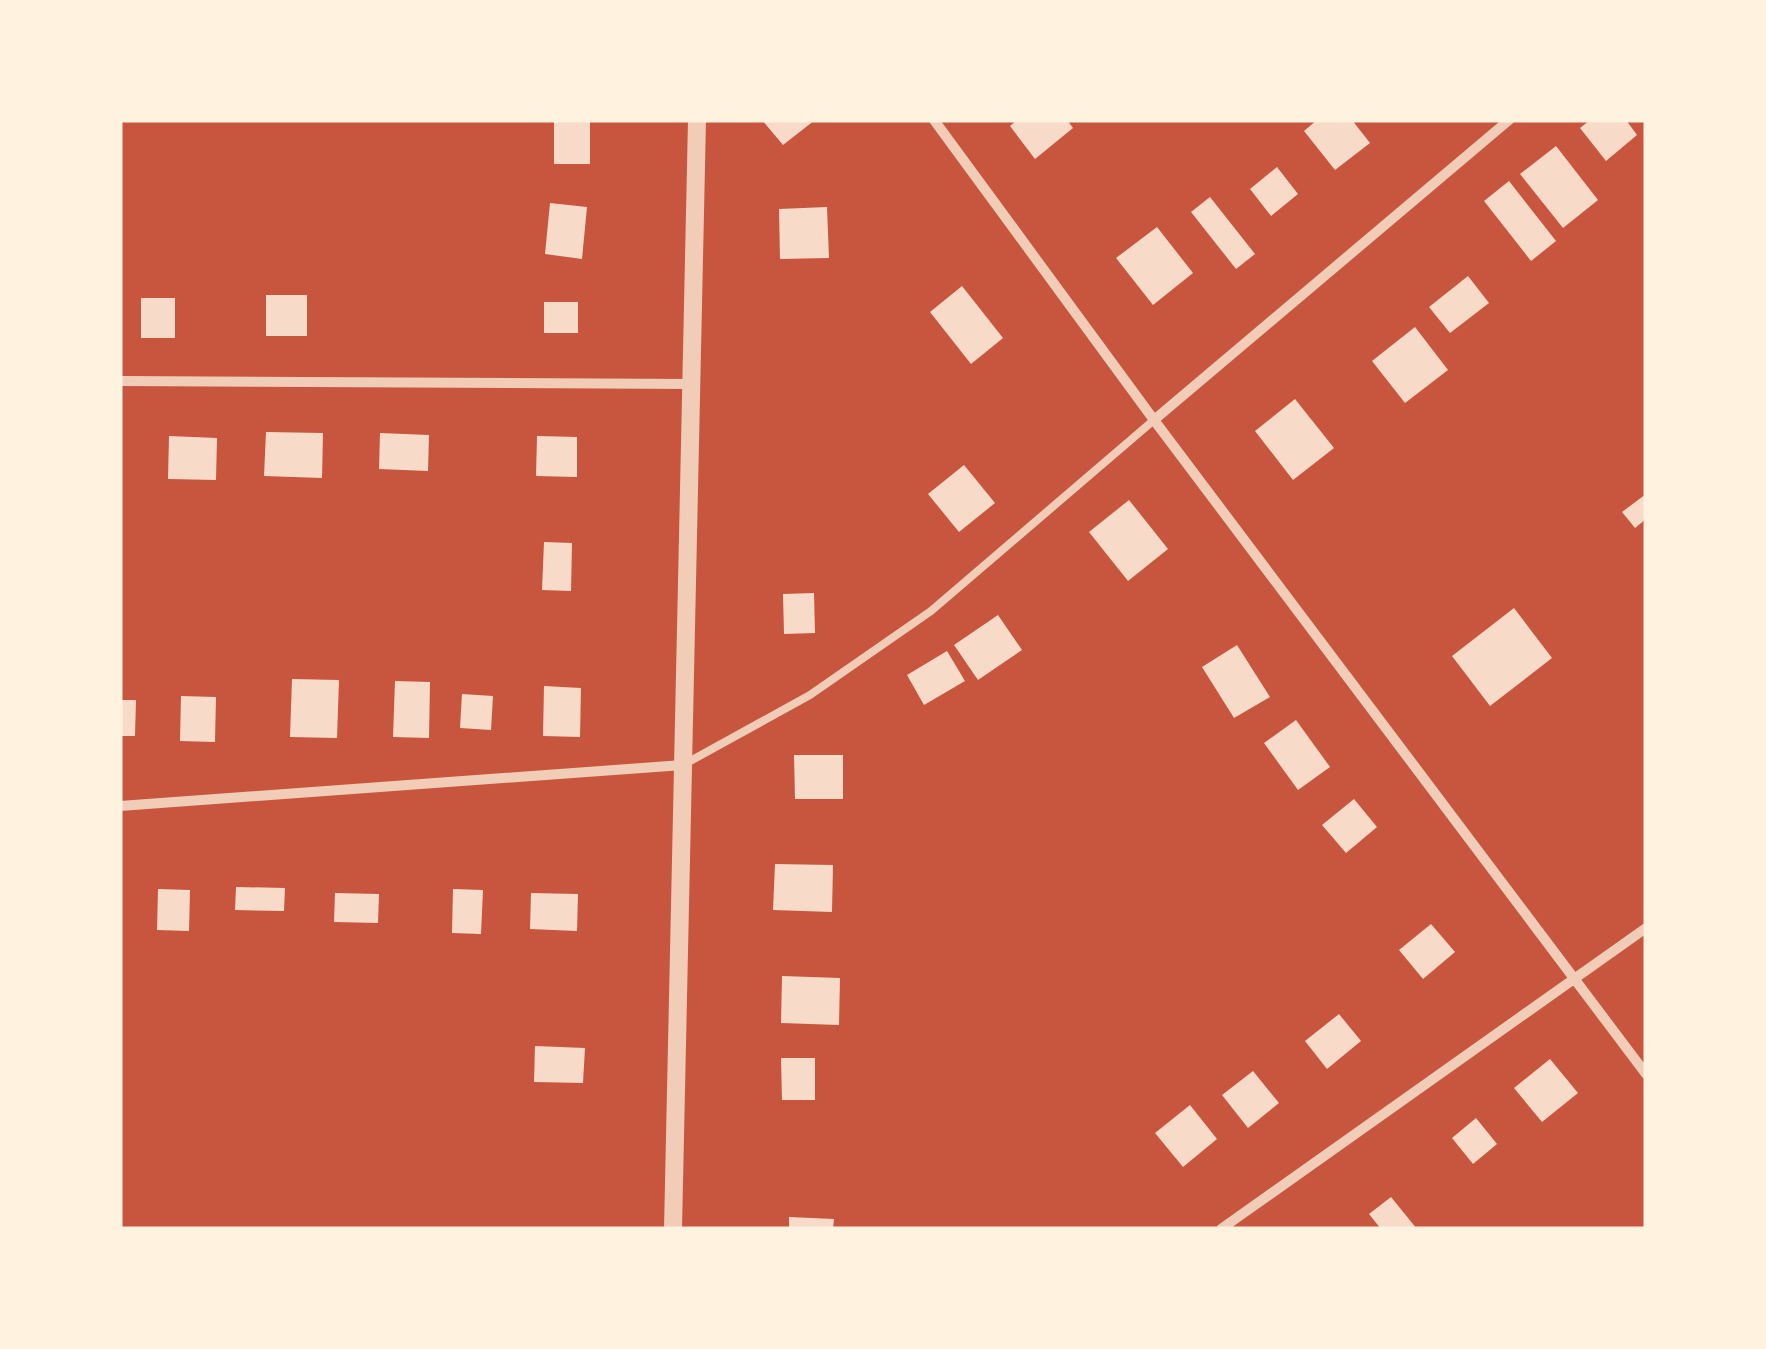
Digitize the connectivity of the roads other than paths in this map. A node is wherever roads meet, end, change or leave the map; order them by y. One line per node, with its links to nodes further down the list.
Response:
1 (697, 120): 5 (street)
2 (934, 120): 6 (street)
3 (1509, 120): 6 (street)
4 (120, 380): 5 (street)
5 (691, 384): 7 (street)
6 (1154, 420): 7 (lane); 10 (street)
7 (683, 765): 8 (street); 12 (street)
8 (120, 806)
9 (1646, 928): 10 (street)
10 (1575, 978): 11 (street); 13 (street)
11 (1646, 1074)
12 (673, 1229)
13 (1221, 1229)

